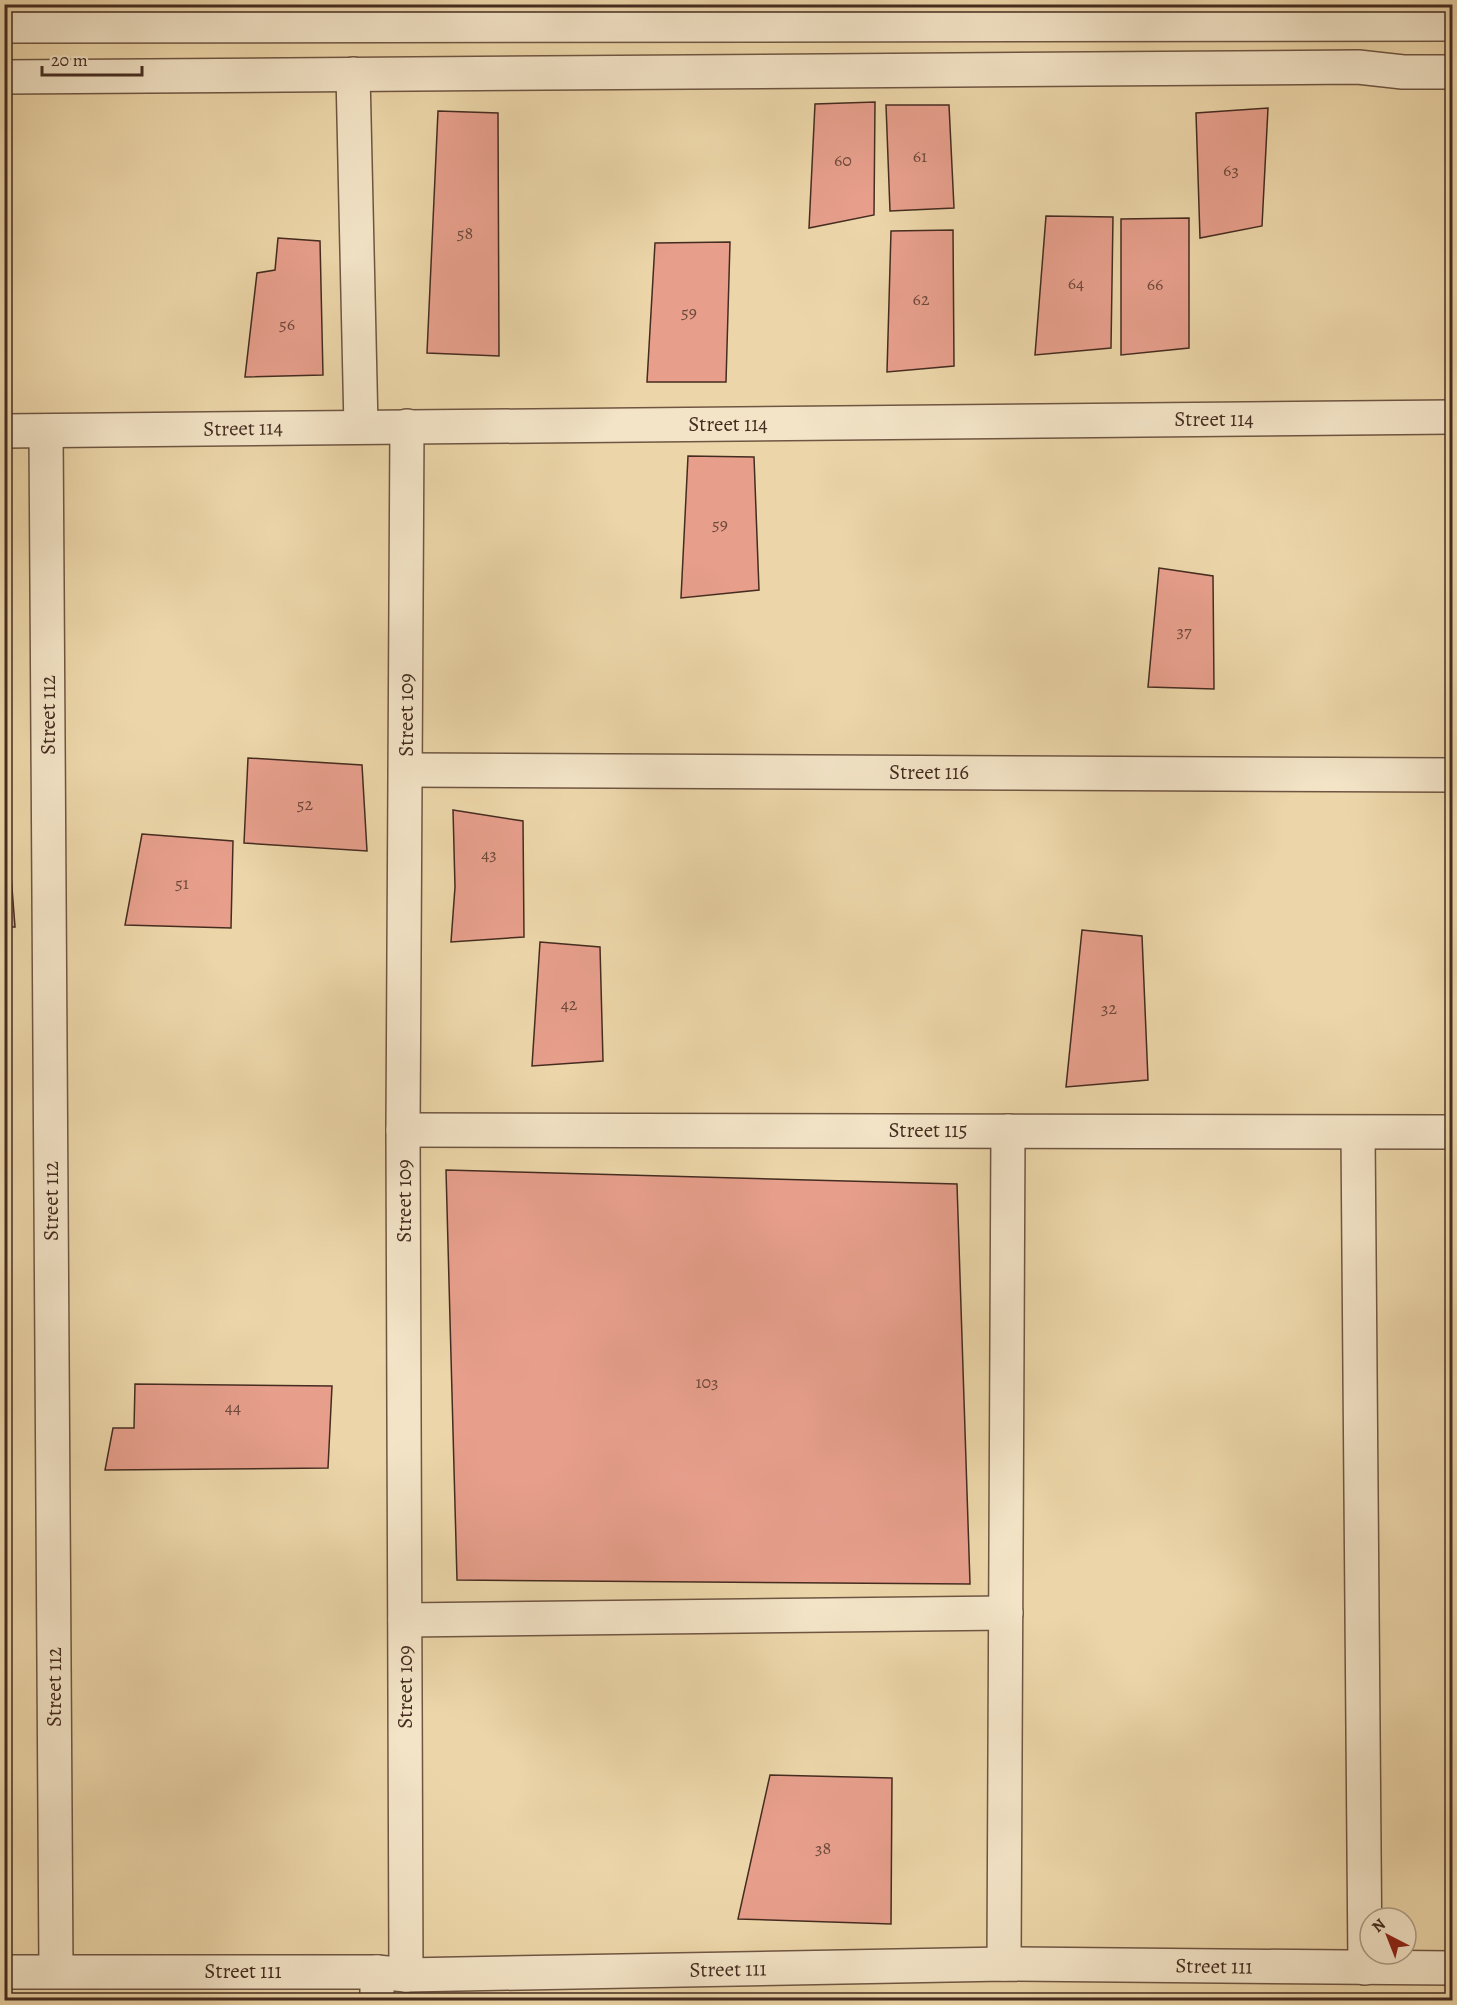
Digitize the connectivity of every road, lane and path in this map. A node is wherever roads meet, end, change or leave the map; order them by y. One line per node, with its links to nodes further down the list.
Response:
1 (1359, 13): 2 (street); 4 (street); 5 (street)
2 (1403, 14): 3 (street); 6 (street)
3 (1452, 24)
4 (4, 27)
5 (1358, 67): 6 (street); 8 (street)
6 (1403, 72): 7 (street)
7 (1452, 72)
8 (353, 74): 9 (street); 12 (street)
9 (4, 76)
10 (1452, 417): 11 (street, Street 114)
11 (407, 426): 12 (street, Street 114); 15 (street, Street 109)
12 (361, 427): 14 (street, Street 114)
13 (4, 431): 14 (street, Street 114)
14 (46, 431): 26 (street, Street 112)
15 (406, 770): 16 (street, Street 116); 17 (street, Street 109)
16 (1452, 775)
17 (403, 1130): 18 (street, Street 115); 22 (street, Street 109)
18 (1008, 1131): 20 (street, Street 115); 21 (street)
19 (1452, 1132): 20 (street, Street 115)
20 (1358, 1133): 24 (street)
21 (1006, 1613): 22 (street); 23 (street)
22 (405, 1620): 28 (street, Street 109)
23 (1005, 1964): 24 (street, Street 111); 28 (street, Street 111)
24 (1365, 1968): 25 (street, Street 111)
25 (1452, 1968)
26 (56, 1971): 27 (street, Street 111); 28 (street, Street 111)
27 (4, 1972)
28 (387, 1982)

